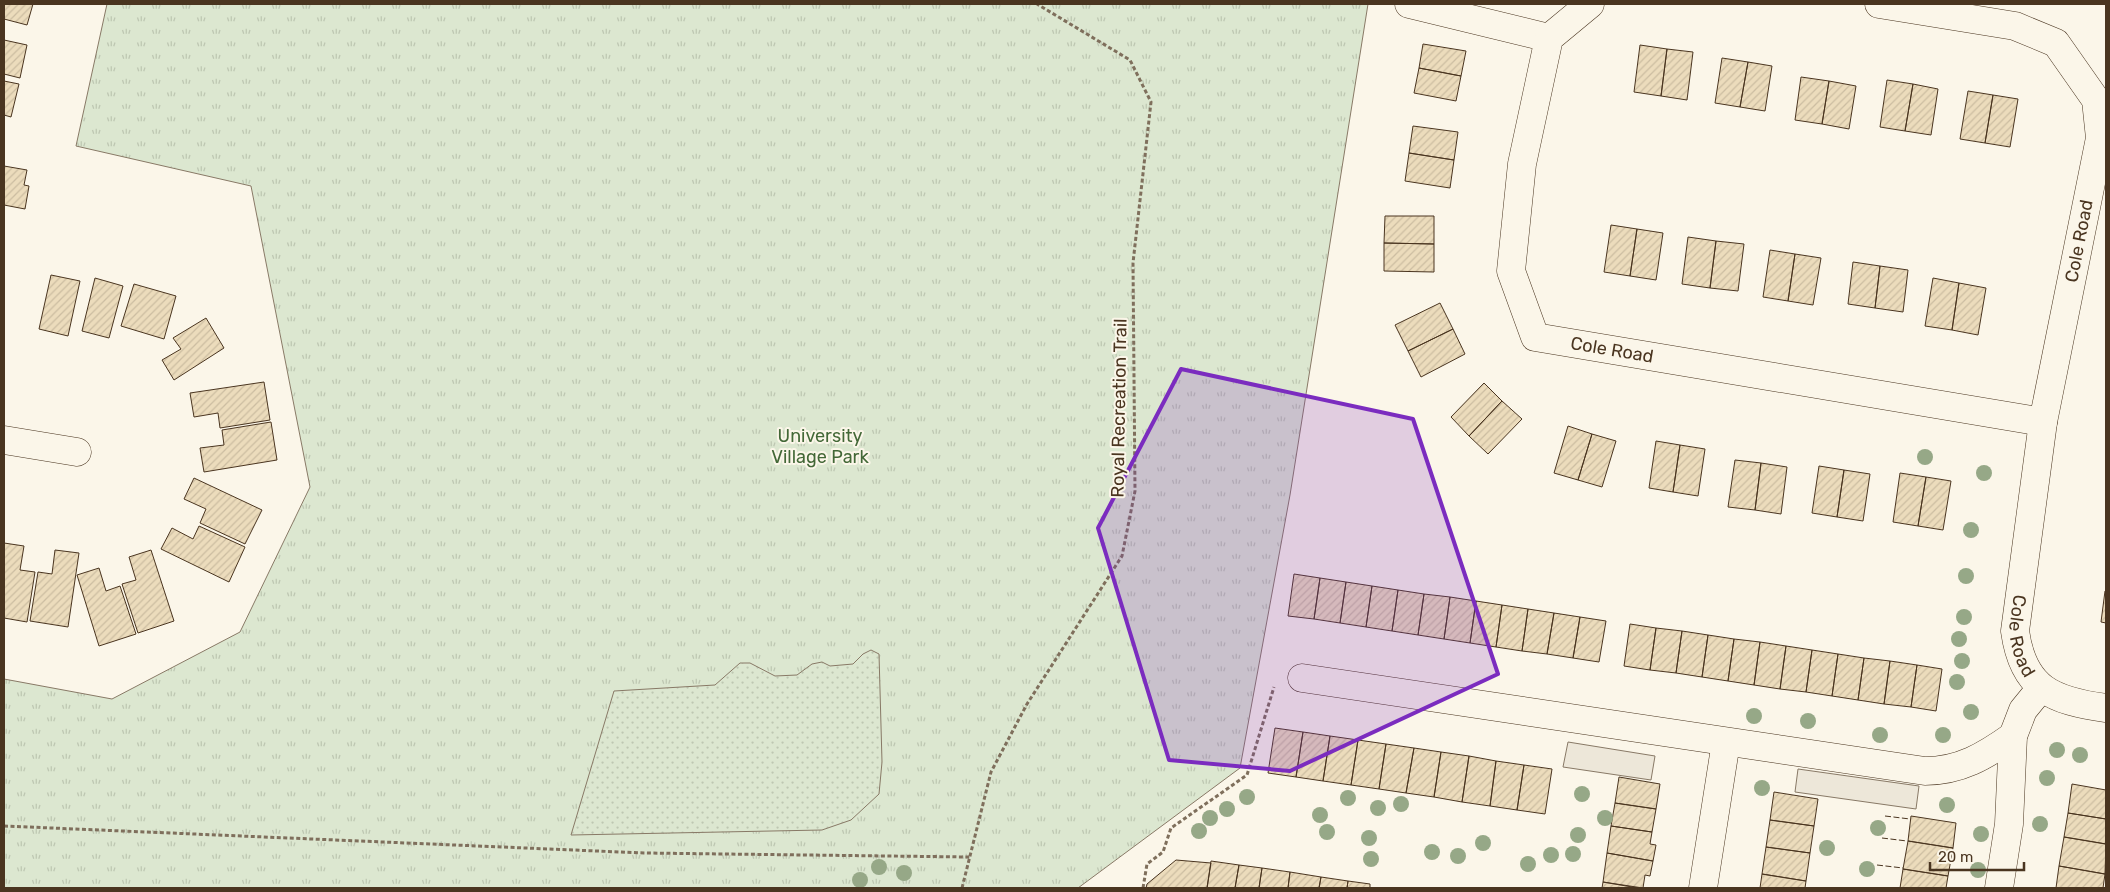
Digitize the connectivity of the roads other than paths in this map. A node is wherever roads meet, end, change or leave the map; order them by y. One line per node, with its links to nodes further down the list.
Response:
1 (1409, 4): 4 (street)
2 (1590, 4): 4 (street)
3 (1879, 4): 5 (street, Cole Road)
4 (1549, 38): 5 (street, Cole Road)
5 (2043, 422): 9 (street, Cole Road)
6 (4, 440): 7 (street)
7 (77, 452)
8 (1302, 678): 12 (street)
9 (2042, 688): 10 (street, Cole Road); 11 (street)
10 (2106, 708)
11 (2013, 736): 12 (street); 14 (street)
12 (1726, 742): 13 (street)
13 (1703, 888)
14 (1999, 888)

